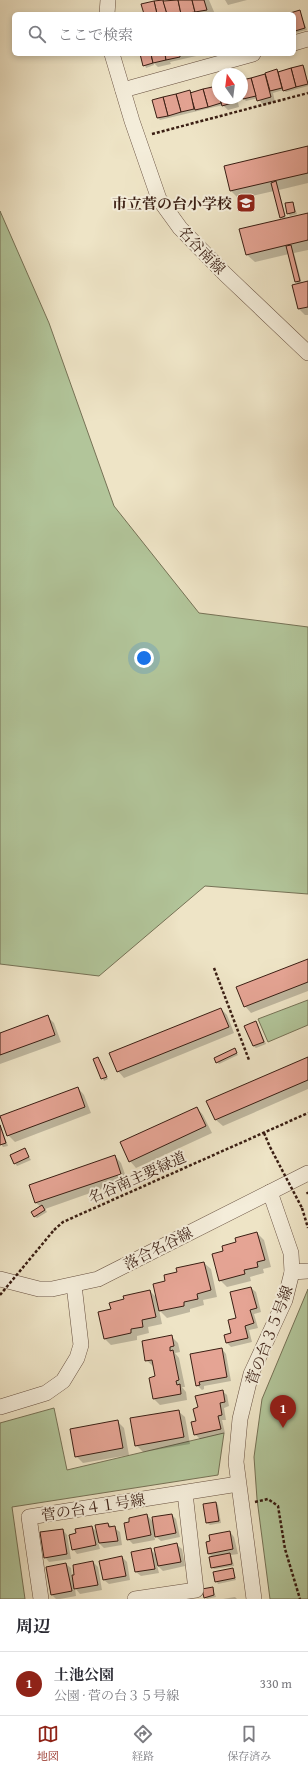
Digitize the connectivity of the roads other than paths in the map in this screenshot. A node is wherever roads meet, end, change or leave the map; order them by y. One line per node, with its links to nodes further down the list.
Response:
1 (108, 0): 2 (street)
2 (107, 12)
3 (308, 39): 4 (street)
4 (296, 42)
5 (113, 56): 7 (street, 名谷南線)
6 (246, 56): 7 (street)
7 (123, 90): 8 (street, 名谷南線)
8 (308, 354)
9 (308, 1173): 10 (street, 落合名谷線)
10 (270, 1192): 12 (street, 菅の台３５号線); 14 (street, 落合名谷線)
11 (308, 1271): 12 (street)
12 (292, 1272): 16 (street, 菅の台３５号線)
13 (0, 1279): 14 (street, 落合名谷線)
14 (74, 1285): 15 (street)
15 (0, 1408)
16 (238, 1484): 17 (street, 菅の台４１号線); 21 (street, 菅の台３５号線)
17 (185, 1493): 18 (street); 19 (street, 菅の台４１号線)
18 (196, 1594): 20 (street)
19 (41, 1599)
20 (135, 1599)
21 (254, 1599)

